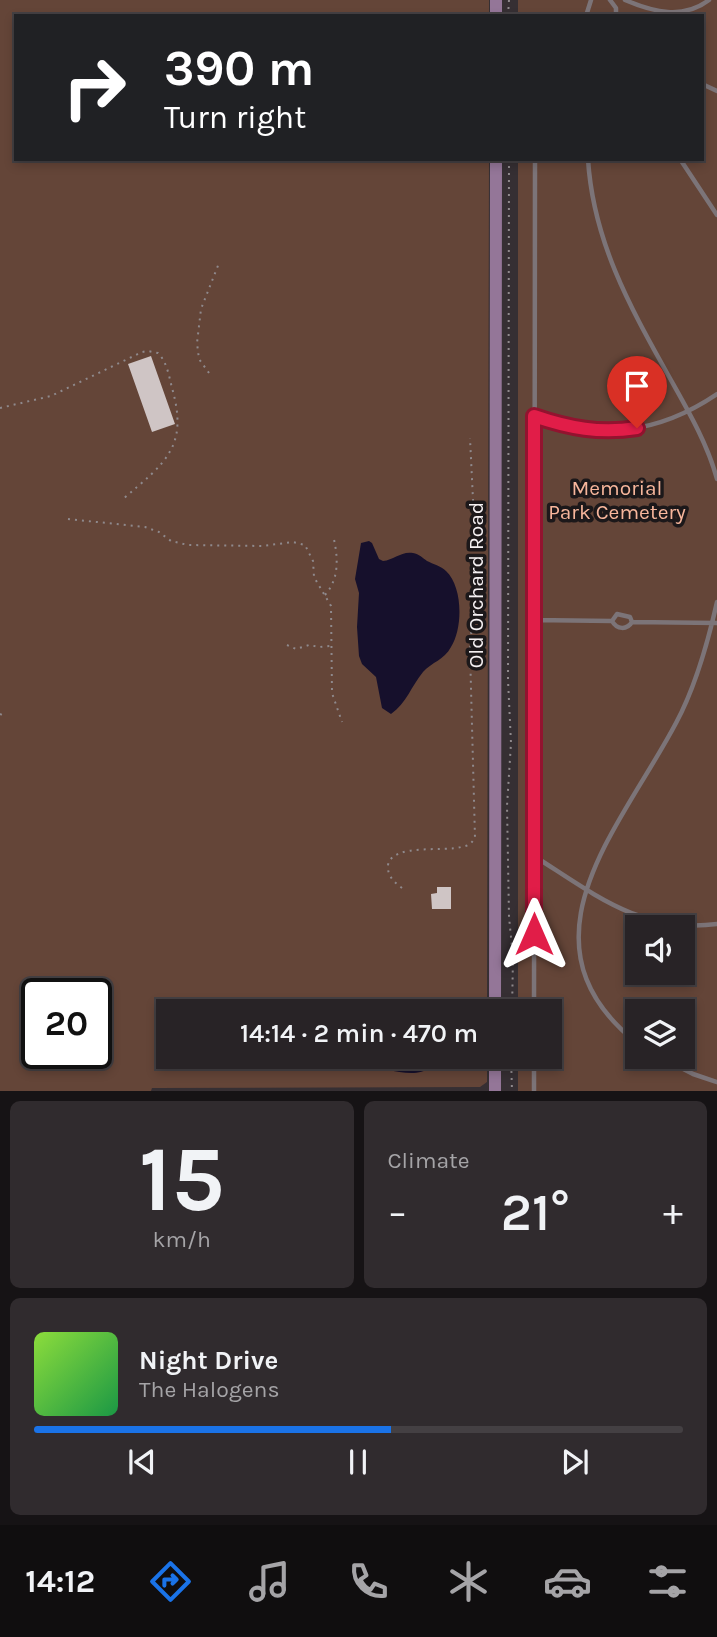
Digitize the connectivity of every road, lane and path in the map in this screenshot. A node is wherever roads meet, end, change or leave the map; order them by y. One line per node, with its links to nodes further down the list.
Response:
1 (625, 0): 2 (lane)
2 (709, 0)
3 (496, 161): 33 (main road, Old Orchard Road)
4 (509, 161): 34 (path)
5 (535, 161): 14 (lane)
6 (588, 161): 13 (lane)
7 (681, 161): 8 (lane)
8 (717, 215)
9 (219, 263): 10 (path)
10 (209, 373)
11 (717, 394): 13 (lane)
12 (0, 408): 17 (path)
13 (689, 412): 14 (lane); 16 (lane)
14 (534, 416): 22 (lane)
15 (470, 438): 30 (path)
16 (717, 480)
17 (123, 499)
18 (68, 519): 20 (path)
19 (333, 535): 20 (path)
20 (324, 596): 27 (path)
21 (717, 602): 25 (lane)
22 (533, 620): 23 (lane); 29 (lane)
23 (612, 621): 24 (lane); 24 (lane)
24 (632, 622): 25 (lane)
25 (715, 623): 31 (lane)
26 (288, 645): 27 (path)
27 (331, 646): 28 (path)
28 (342, 722)
29 (534, 856): 31 (lane); 35 (lane)
30 (402, 888)
31 (586, 889): 32 (lane); 36 (lane)
32 (717, 924)
33 (495, 999)
34 (512, 999)
35 (534, 999)
36 (625, 1033)
37 (495, 1069): 42 (main road)
38 (511, 1069): 43 (path)
39 (534, 1069): 44 (lane)
40 (684, 1069): 41 (lane)
41 (717, 1082)
42 (495, 1091)
43 (512, 1091)
44 (534, 1091)

